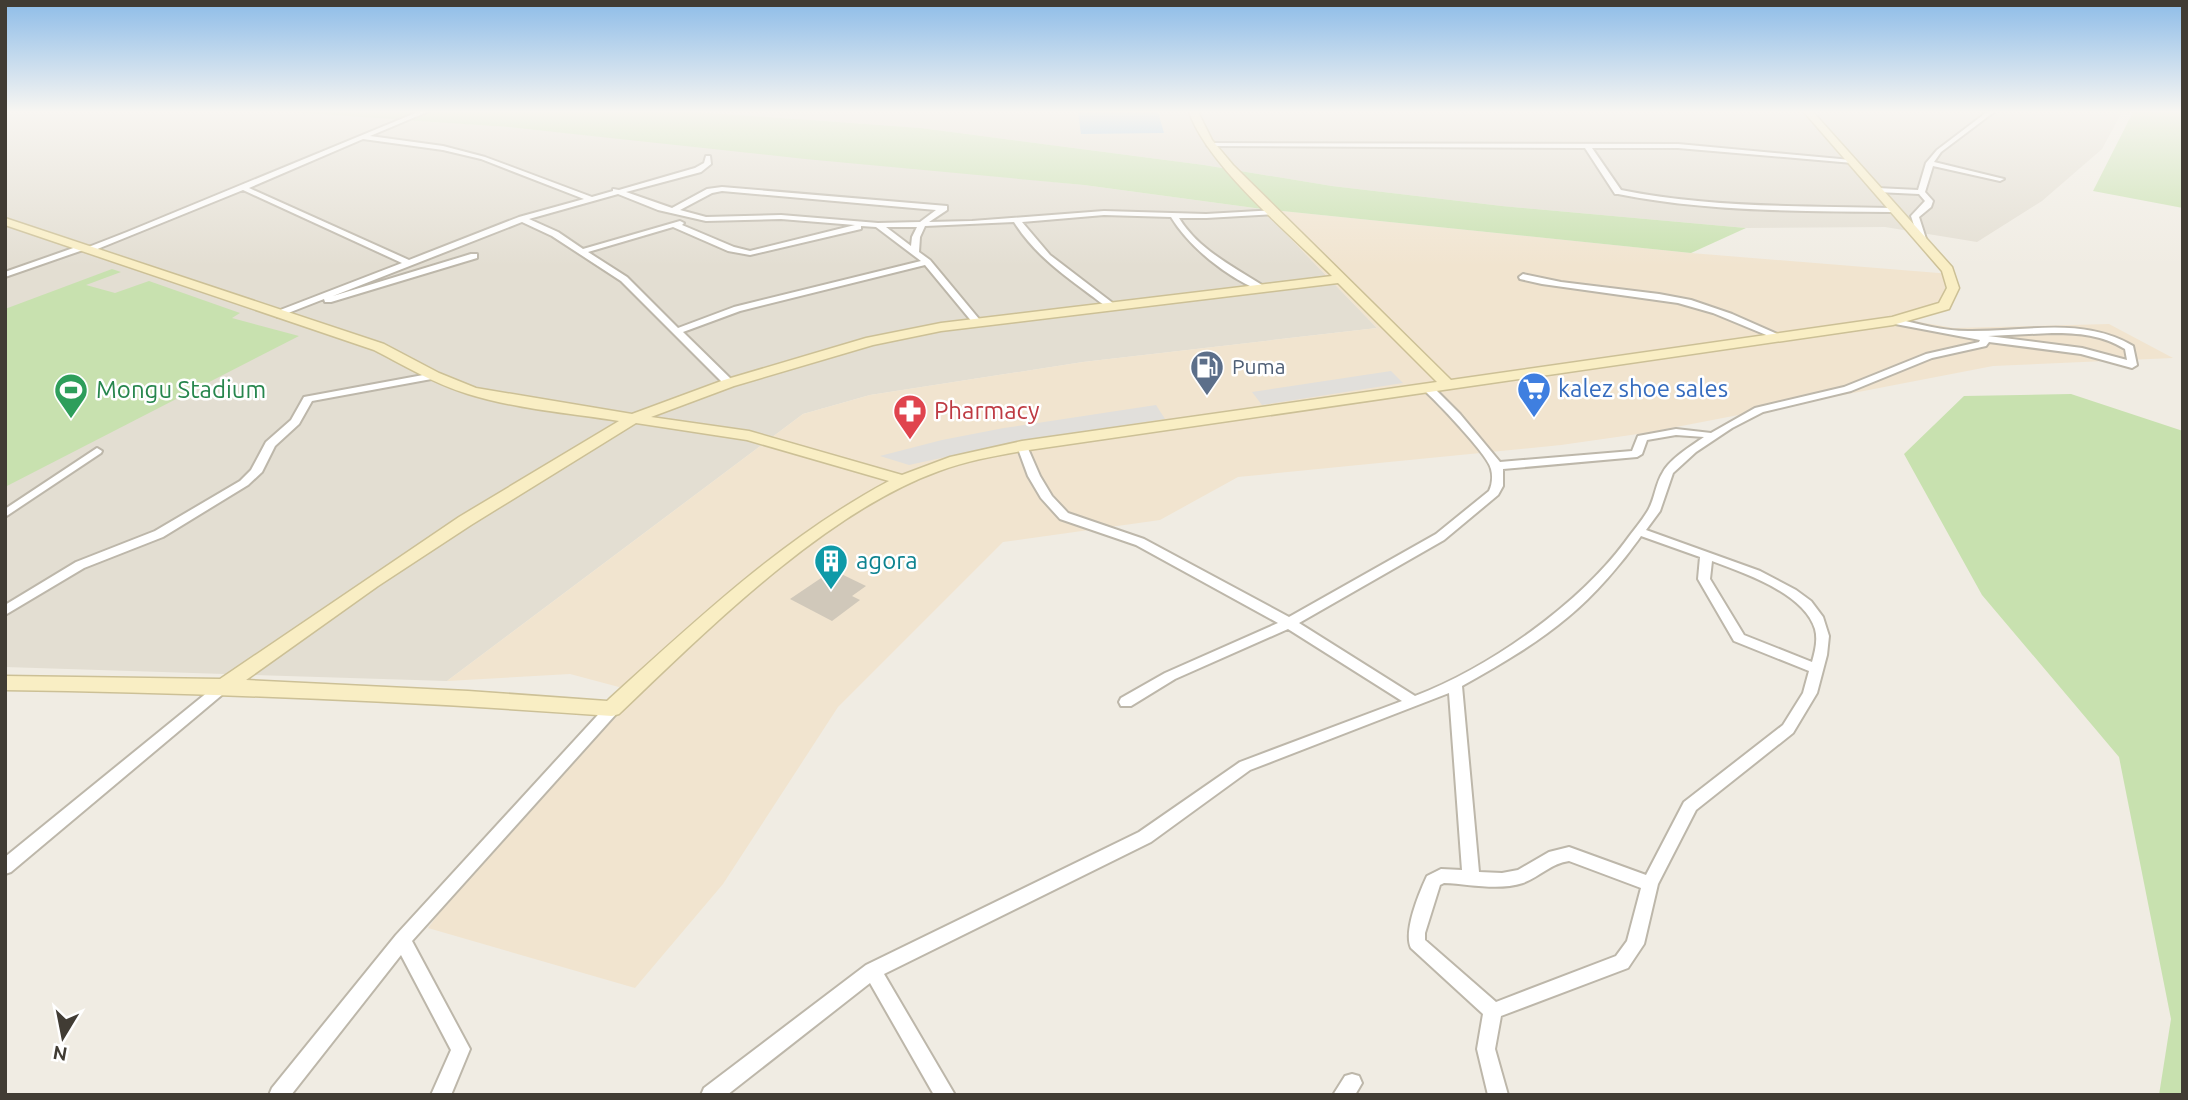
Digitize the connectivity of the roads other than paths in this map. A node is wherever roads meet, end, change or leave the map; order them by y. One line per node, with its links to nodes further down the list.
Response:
1 (300, 163): 10 (street)
2 (497, 163): 14 (street)
3 (706, 163): 12 (street)
4 (1228, 163): 17 (main road)
5 (1598, 163): 15 (street)
6 (1852, 163): 11 (main road)
7 (1930, 163): 13 (street)
8 (1931, 163): 9 (street)
9 (2000, 179)
10 (244, 188): 29 (street); 33 (street)
11 (1877, 190): 13 (street); 15 (main road)
12 (616, 191): 14 (street); 16 (street)
13 (1921, 192): 28 (street)
14 (590, 199): 20 (street)
15 (1894, 210): 28 (main road)
16 (673, 211): 19 (street); 26 (street)
17 (1275, 212): 18 (street); 37 (main road)
18 (1174, 215): 22 (street); 38 (street)
19 (693, 217): 21 (street); 24 (street)
20 (522, 219): 30 (street); 33 (street)
21 (719, 220): 25 (street); 27 (street)
22 (1017, 220): 26 (street); 40 (street)
23 (5, 221): 29 (main road)
24 (674, 225): 27 (street); 30 (street)
25 (873, 225): 26 (street); 27 (street); 31 (street)
26 (920, 225): 31 (street)
27 (695, 231)
28 (1923, 242): 43 (main road)
29 (85, 249): 35 (street); 41 (main road)
30 (580, 252): 44 (street)
31 (915, 253): 34 (street)
32 (474, 256): 39 (street)
33 (407, 262): 39 (street)
34 (927, 262): 42 (street); 44 (street)
35 (5, 275)
36 (1523, 277): 46 (street)
37 (1339, 278): 38 (main road); 50 (main road)
38 (1259, 287): 40 (main road)
39 (310, 301): 41 (street)
40 (1111, 306): 42 (main road)
41 (278, 314): 48 (main road)
42 (975, 321): 49 (main road)
43 (1893, 321): 45 (street); 46 (main road)
44 (678, 331): 49 (street)
45 (1968, 334): 47 (street); 47 (street)
46 (1779, 337): 50 (main road)
47 (1984, 338): 53 (street)
48 (434, 376): 52 (main road); 61 (street)
49 (729, 383): 52 (main road)
50 (1449, 386): 51 (main road)
51 (1429, 389): 54 (main road); 56 (street)
52 (634, 418): 57 (main road); 66 (main road)
53 (1710, 436): 56 (street); 59 (street)
54 (1022, 446): 57 (main road); 62 (street)
55 (97, 451): 58 (street)
56 (1497, 466): 62 (street)
57 (903, 480): 69 (main road)
58 (5, 514)
59 (1639, 531): 60 (street); 65 (street)
60 (1706, 555): 63 (street); 63 (street)
61 (5, 611)
62 (1289, 623): 67 (street); 68 (street)
63 (1817, 670): 72 (street)
64 (5, 683): 66 (main road)
65 (1455, 684): 68 (street); 71 (street)
66 (224, 686): 69 (main road); 70 (street)
67 (1126, 702)
68 (1414, 702): 74 (street)
69 (612, 709): 73 (street)
70 (5, 867)
71 (1471, 876): 72 (street); 75 (street)
72 (1650, 884): 75 (street)
73 (401, 940): 76 (street); 77 (street)
74 (872, 971): 78 (street); 79 (street)
75 (1493, 1011): 80 (street)
76 (279, 1095)
77 (441, 1095)
78 (710, 1095)
79 (945, 1095)
80 (1498, 1095)

